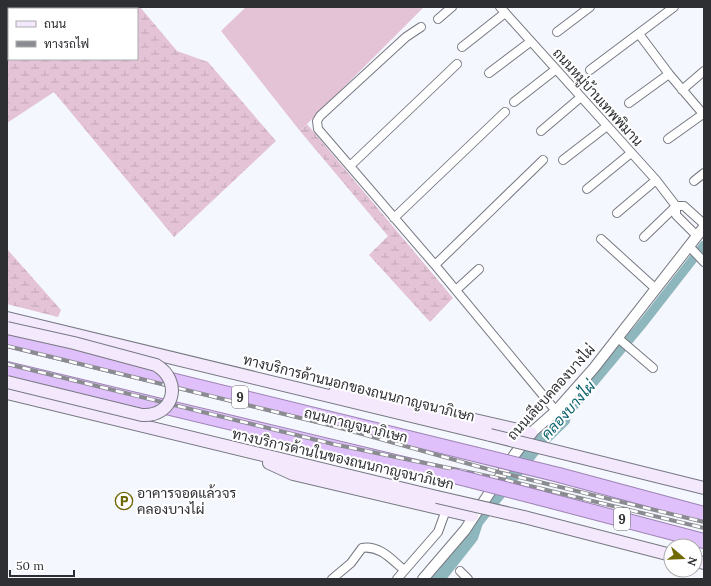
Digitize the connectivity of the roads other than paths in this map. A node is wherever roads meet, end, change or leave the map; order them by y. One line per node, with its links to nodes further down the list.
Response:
1 (452, 7): 5 (street)
2 (590, 7): 7 (street)
3 (674, 7): 8 (street)
4 (502, 10): 9 (street, ถนนหมู่บ้านเทพพิมาน); 10 (street)
5 (438, 19)
6 (421, 27): 29 (street)
7 (557, 32)
8 (639, 34): 13 (street); 16 (street)
9 (530, 42): 12 (street, ถนนหมู่บ้านเทพพิมาน); 15 (street)
10 (462, 47)
11 (457, 64): 29 (street)
12 (555, 70): 18 (street, ถนนหมู่บ้านเทพพิมาน); 19 (street)
13 (590, 70)
14 (704, 71): 17 (street)
15 (489, 73)
16 (669, 74): 17 (street); 20 (street)
17 (682, 90): 22 (street)
18 (581, 97): 23 (street, ถนนหมู่บ้านเทพพิมาน); 24 (street)
19 (514, 102)
20 (629, 103)
21 (505, 112): 36 (street)
22 (704, 115): 25 (street)
23 (607, 126): 26 (street, ถนนหมู่บ้านเทพพิมาน); 28 (street)
24 (540, 131)
25 (668, 139)
26 (631, 153): 31 (street, ถนนหมู่บ้านเทพพิมาน); 33 (street)
27 (543, 160): 43 (street)
28 (563, 160)
29 (350, 166): 36 (street)
30 (704, 173): 32 (street)
31 (656, 180): 34 (street, ถนนหมู่บ้านเทพพิมาน); 35 (street)
32 (694, 181)
33 (587, 189)
34 (676, 206): 37 (street, ถนนหมู่บ้านเทพพิมาน); 38 (street, ถนนหมู่บ้านเทพพิมาน); 39 (street)
35 (617, 213)
36 (394, 218): 43 (street)
37 (704, 226): 38 (street, ถนนเลียบคลองบางไผ่)
38 (697, 236): 41 (street, ถนนเลียบคลองบางไผ่)
39 (644, 237)
40 (601, 239): 45 (street)
41 (690, 248): 42 (street); 45 (street, ถนนเลียบคลองบางไผ่)
42 (702, 260)
43 (435, 265): 46 (street)
44 (479, 269): 46 (street)
45 (656, 289): 50 (street, ถนนเลียบคลองบางไผ่)
46 (456, 290): 56 (street)
47 (7, 318): 54 (main road, ทางบริการด้านนอกของถนนกาญจนาภิเษก)
48 (7, 328): 53 (main road, bridge)
49 (7, 340): 61 (highway, ถนนกาญจนาภิเษก / 9, bridge)
50 (620, 340): 51 (street); 56 (street, ถนนเลียบคลองบางไผ่)
51 (654, 368)
52 (7, 369): 63 (highway, ถนนกาญจนาภิเษก / 9, bridge)
53 (7, 382)
54 (302, 390): 57 (main road); 59 (main road, ทางบริการด้านนอกของถนนกาญจนาภิเษก, bridge)
55 (7, 393): 58 (main road, ทางบริการด้านในของถนนกาญจนาภิเษก)
56 (556, 411): 57 (street, ถนนเลียบคลองบางไผ่)
57 (531, 433): 62 (street, ถนนเลียบคลองบางไผ่)
58 (244, 451): 60 (main road); 64 (main road, ทางบริการด้านในของถนนกาญจนาภิเษก, bridge)
59 (704, 488)
60 (446, 510): 62 (main road); 65 (street)
61 (704, 514)
62 (472, 516): 69 (street, ถนนเลียบคลองบางไผ่)
63 (704, 541)
64 (663, 552)
65 (404, 570): 67 (street); 68 (street)
66 (460, 571): 70 (street)
67 (332, 579)
68 (397, 579)
69 (423, 579)
70 (468, 579)

